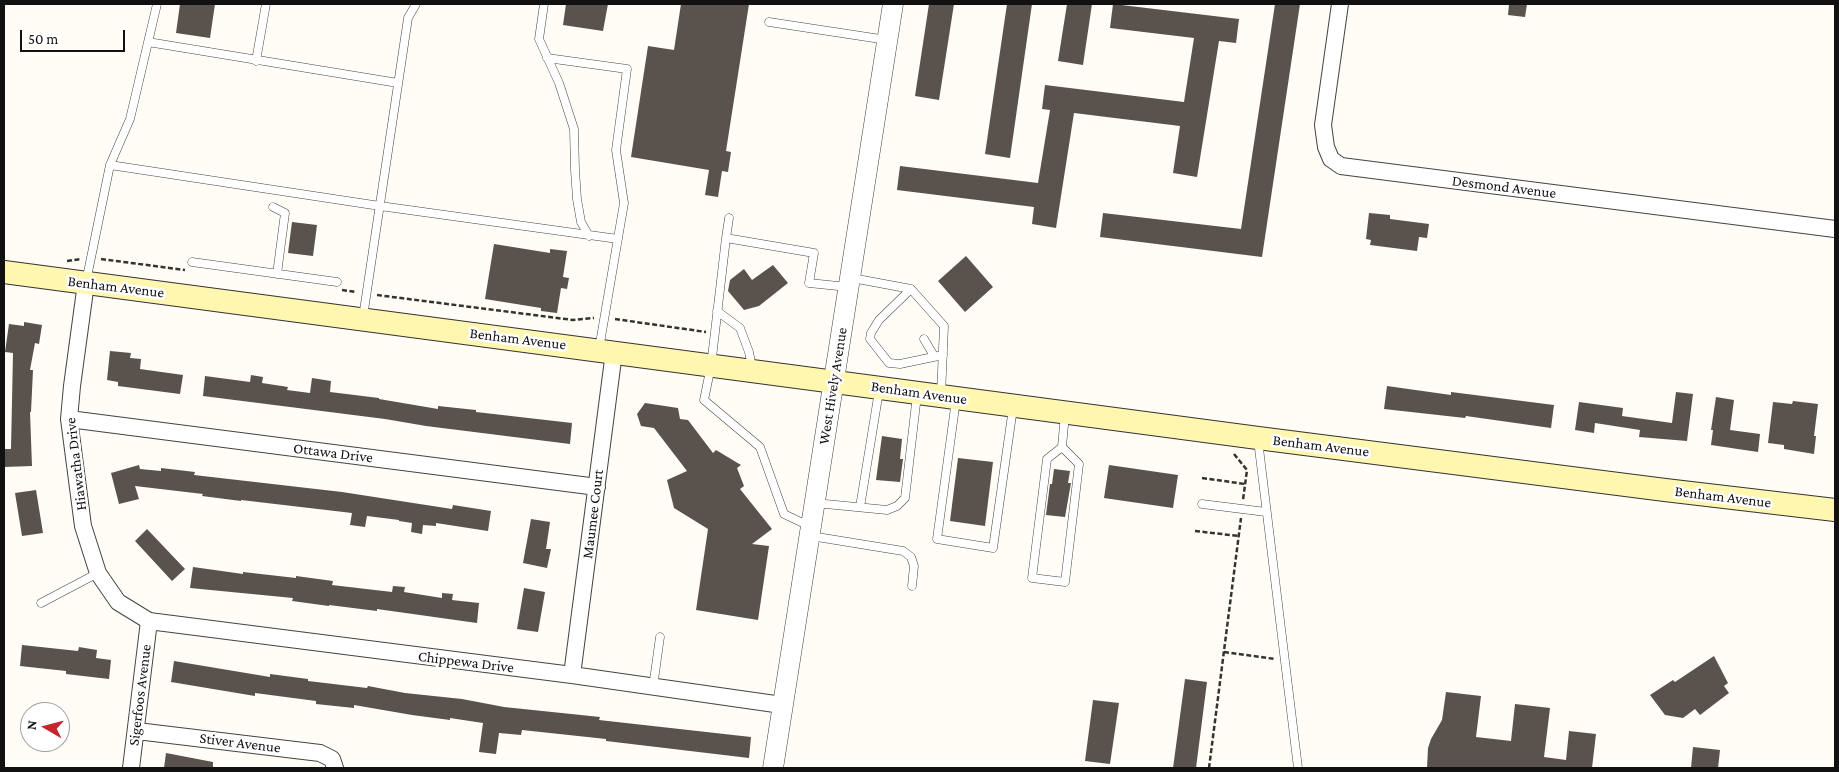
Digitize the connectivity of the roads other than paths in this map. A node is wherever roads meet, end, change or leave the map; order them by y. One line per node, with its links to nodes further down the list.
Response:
1 (157, 4): 9 (lane)
2 (266, 4): 11 (lane)
3 (416, 4): 12 (lane)
4 (544, 4): 10 (lane)
5 (892, 4): 8 (street, West Hively Avenue)
6 (1340, 4): 17 (street, Desmond Avenue)
7 (769, 22): 8 (lane)
8 (887, 40): 24 (street, West Hively Avenue)
9 (148, 42): 11 (lane); 13 (lane)
10 (548, 58): 18 (lane); 20 (lane)
11 (256, 61): 12 (lane)
12 (398, 84): 14 (lane)
13 (110, 165): 14 (lane); 25 (lane)
14 (380, 206): 18 (lane); 31 (lane)
15 (273, 207): 23 (lane)
16 (729, 218): 19 (lane)
17 (1835, 229)
18 (589, 236): 20 (lane)
19 (726, 238): 24 (lane); 29 (lane)
20 (618, 239): 33 (lane)
21 (192, 262): 23 (lane)
22 (4, 272): 25 (main road, Benham Avenue)
23 (277, 274): 26 (lane)
24 (849, 282): 27 (lane); 40 (street, West Hively Avenue)
25 (86, 283): 31 (main road, Benham Avenue); 46 (street, Hiawatha Drive)
26 (337, 286)
27 (910, 289): 28 (lane); 35 (lane)
28 (893, 305): 30 (lane); 37 (lane)
29 (717, 311): 38 (lane); 39 (lane)
30 (900, 312)
31 (363, 319): 33 (main road, Benham Avenue)
32 (924, 339): 36 (lane)
33 (606, 351): 38 (main road, Benham Avenue); 49 (street, Maumee Court)
34 (908, 353): 37 (lane)
35 (943, 355): 36 (lane); 43 (lane)
36 (934, 356): 37 (lane)
37 (914, 360)
38 (711, 366): 39 (main road, Benham Avenue); 55 (lane)
39 (752, 372): 40 (main road, Benham Avenue)
40 (833, 382): 41 (main road, Benham Avenue); 50 (street, West Hively Avenue)
41 (879, 388): 42 (main road, Benham Avenue); 52 (lane)
42 (918, 393): 43 (main road, Benham Avenue); 52 (lane)
43 (949, 397): 44 (main road, Benham Avenue); 44 (lane)
44 (1013, 406): 45 (main road, Benham Avenue)
45 (1066, 412): 47 (main road, Benham Avenue); 48 (lane)
46 (69, 419): 49 (street, Ottawa Drive); 56 (street, Hiawatha Drive)
47 (1258, 438): 53 (main road, Benham Avenue); 54 (lane)
48 (1062, 447): 48 (lane)
49 (597, 487): 61 (street, Maumee Court)
50 (814, 502): 52 (lane); 55 (street, West Hively Avenue)
51 (1202, 504): 54 (lane)
52 (860, 508)
53 (1835, 510)
54 (1266, 512): 68 (lane)
55 (810, 531): 57 (lane); 63 (street, West Hively Avenue)
56 (98, 573): 58 (lane); 59 (street, Hiawatha Drive)
57 (912, 586)
58 (41, 603)
59 (149, 621): 61 (street, Chippewa Drive); 64 (street, Sigerfoos Avenue)
60 (660, 637): 62 (lane)
61 (572, 675): 62 (street, Chippewa Drive)
62 (654, 687): 63 (street, Chippewa Drive)
63 (782, 705): 67 (street, West Hively Avenue)
64 (137, 731): 65 (street, Sigerfoos Avenue); 66 (street, Stiver Avenue)
65 (131, 768)
66 (335, 768)
67 (773, 768)
68 (1298, 768)

